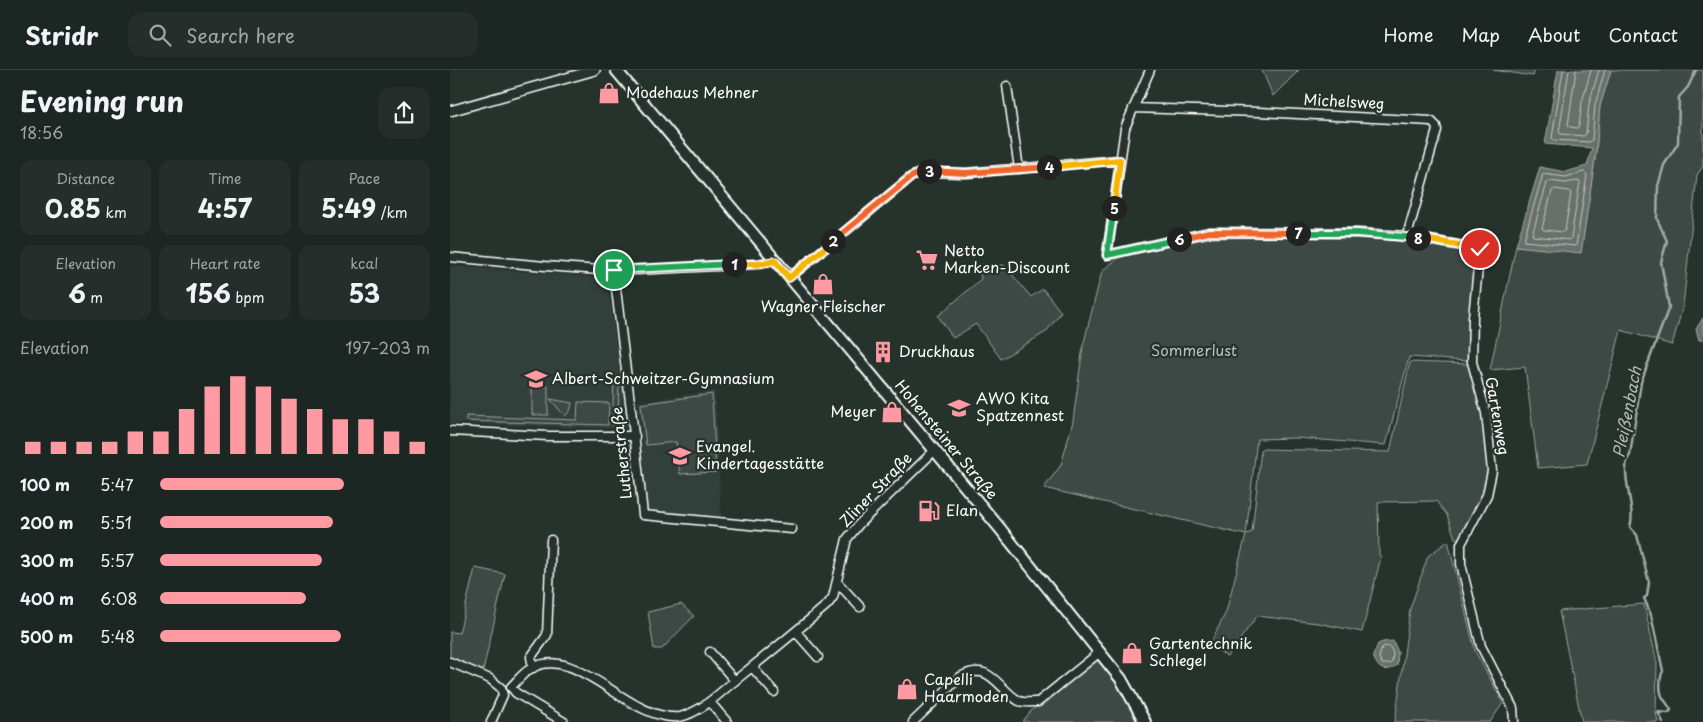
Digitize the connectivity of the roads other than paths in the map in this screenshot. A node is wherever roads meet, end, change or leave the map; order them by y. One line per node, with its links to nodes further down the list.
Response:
1 (594, 70): 6 (street)
2 (616, 70): 11 (main road, Hohensteiner Straße)
3 (1150, 70): 5 (street)
4 (1008, 86): 8 (street)
5 (1134, 108): 7 (street); 9 (street, Michelsweg)
6 (450, 111)
7 (1120, 160): 8 (street); 9 (street)
8 (1019, 169): 13 (street)
9 (1408, 236): 37 (street, Gartenweg)
10 (450, 257): 12 (street)
11 (775, 261): 12 (street); 13 (main road, Hohensteiner Straße)
12 (614, 270): 15 (street, Lutherstraße)
13 (789, 278): 16 (main road, Hohensteiner Straße)
14 (450, 431): 15 (street)
15 (635, 436): 17 (street, Lutherstraße)
16 (935, 450): 19 (street, Zliner Straße); 23 (main road, Hohensteiner Straße)
17 (792, 529)
18 (551, 540): 27 (street)
19 (837, 582): 20 (street); 21 (street, Zliner Straße)
20 (860, 607)
21 (796, 632): 24 (street); 26 (street, Zliner Straße)
22 (710, 652): 28 (street)
23 (1100, 652): 35 (street); 36 (main road, Hohensteiner Straße)
24 (818, 657)
25 (450, 662): 32 (street)
26 (752, 667): 28 (street, Zliner Straße); 29 (street)
27 (533, 668): 31 (street, Zliner Straße); 33 (street)
28 (735, 681): 30 (street, Zliner Straße)
29 (774, 692)
30 (710, 702): 31 (street, Zliner Straße); 34 (street)
31 (681, 720)
32 (491, 722)
33 (564, 722)
34 (727, 722)
35 (913, 722)
36 (1146, 722)
37 (1514, 722)

